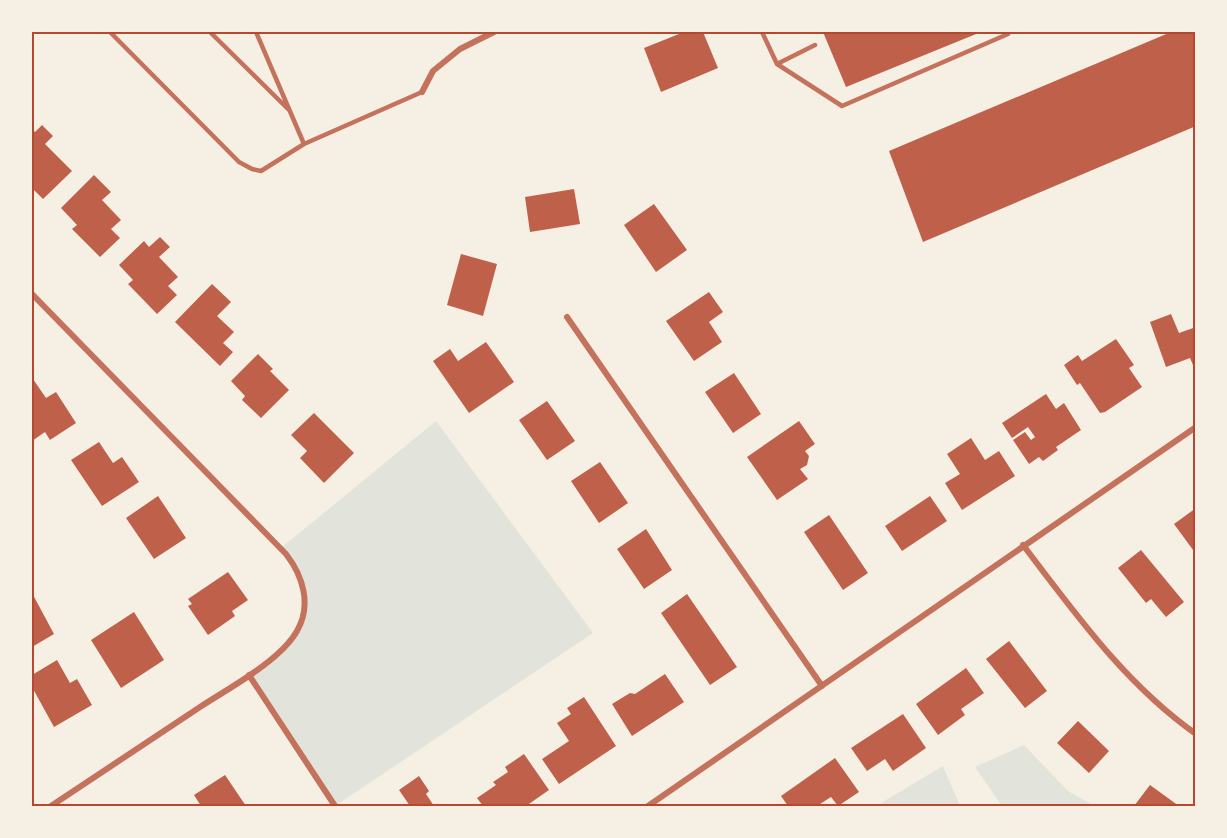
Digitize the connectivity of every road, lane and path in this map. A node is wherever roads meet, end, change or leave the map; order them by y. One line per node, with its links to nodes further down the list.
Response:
1 (110, 32): 11 (lane)
2 (210, 32): 10 (lane)
3 (256, 32): 10 (lane)
4 (494, 32): 9 (street)
5 (762, 32): 8 (lane)
6 (1009, 32): 8 (lane)
7 (815, 45): 8 (lane)
8 (777, 64)
9 (422, 92): 11 (lane)
10 (291, 112): 11 (lane)
11 (304, 144)
12 (32, 294): 16 (street)
13 (567, 317): 17 (street)
14 (1196, 427): 15 (street)
15 (1023, 545): 17 (street); 18 (street)
16 (249, 675): 19 (street); 20 (street)
17 (822, 686): 21 (street)
18 (1196, 734)
19 (51, 807)
20 (335, 807)
21 (648, 807)

